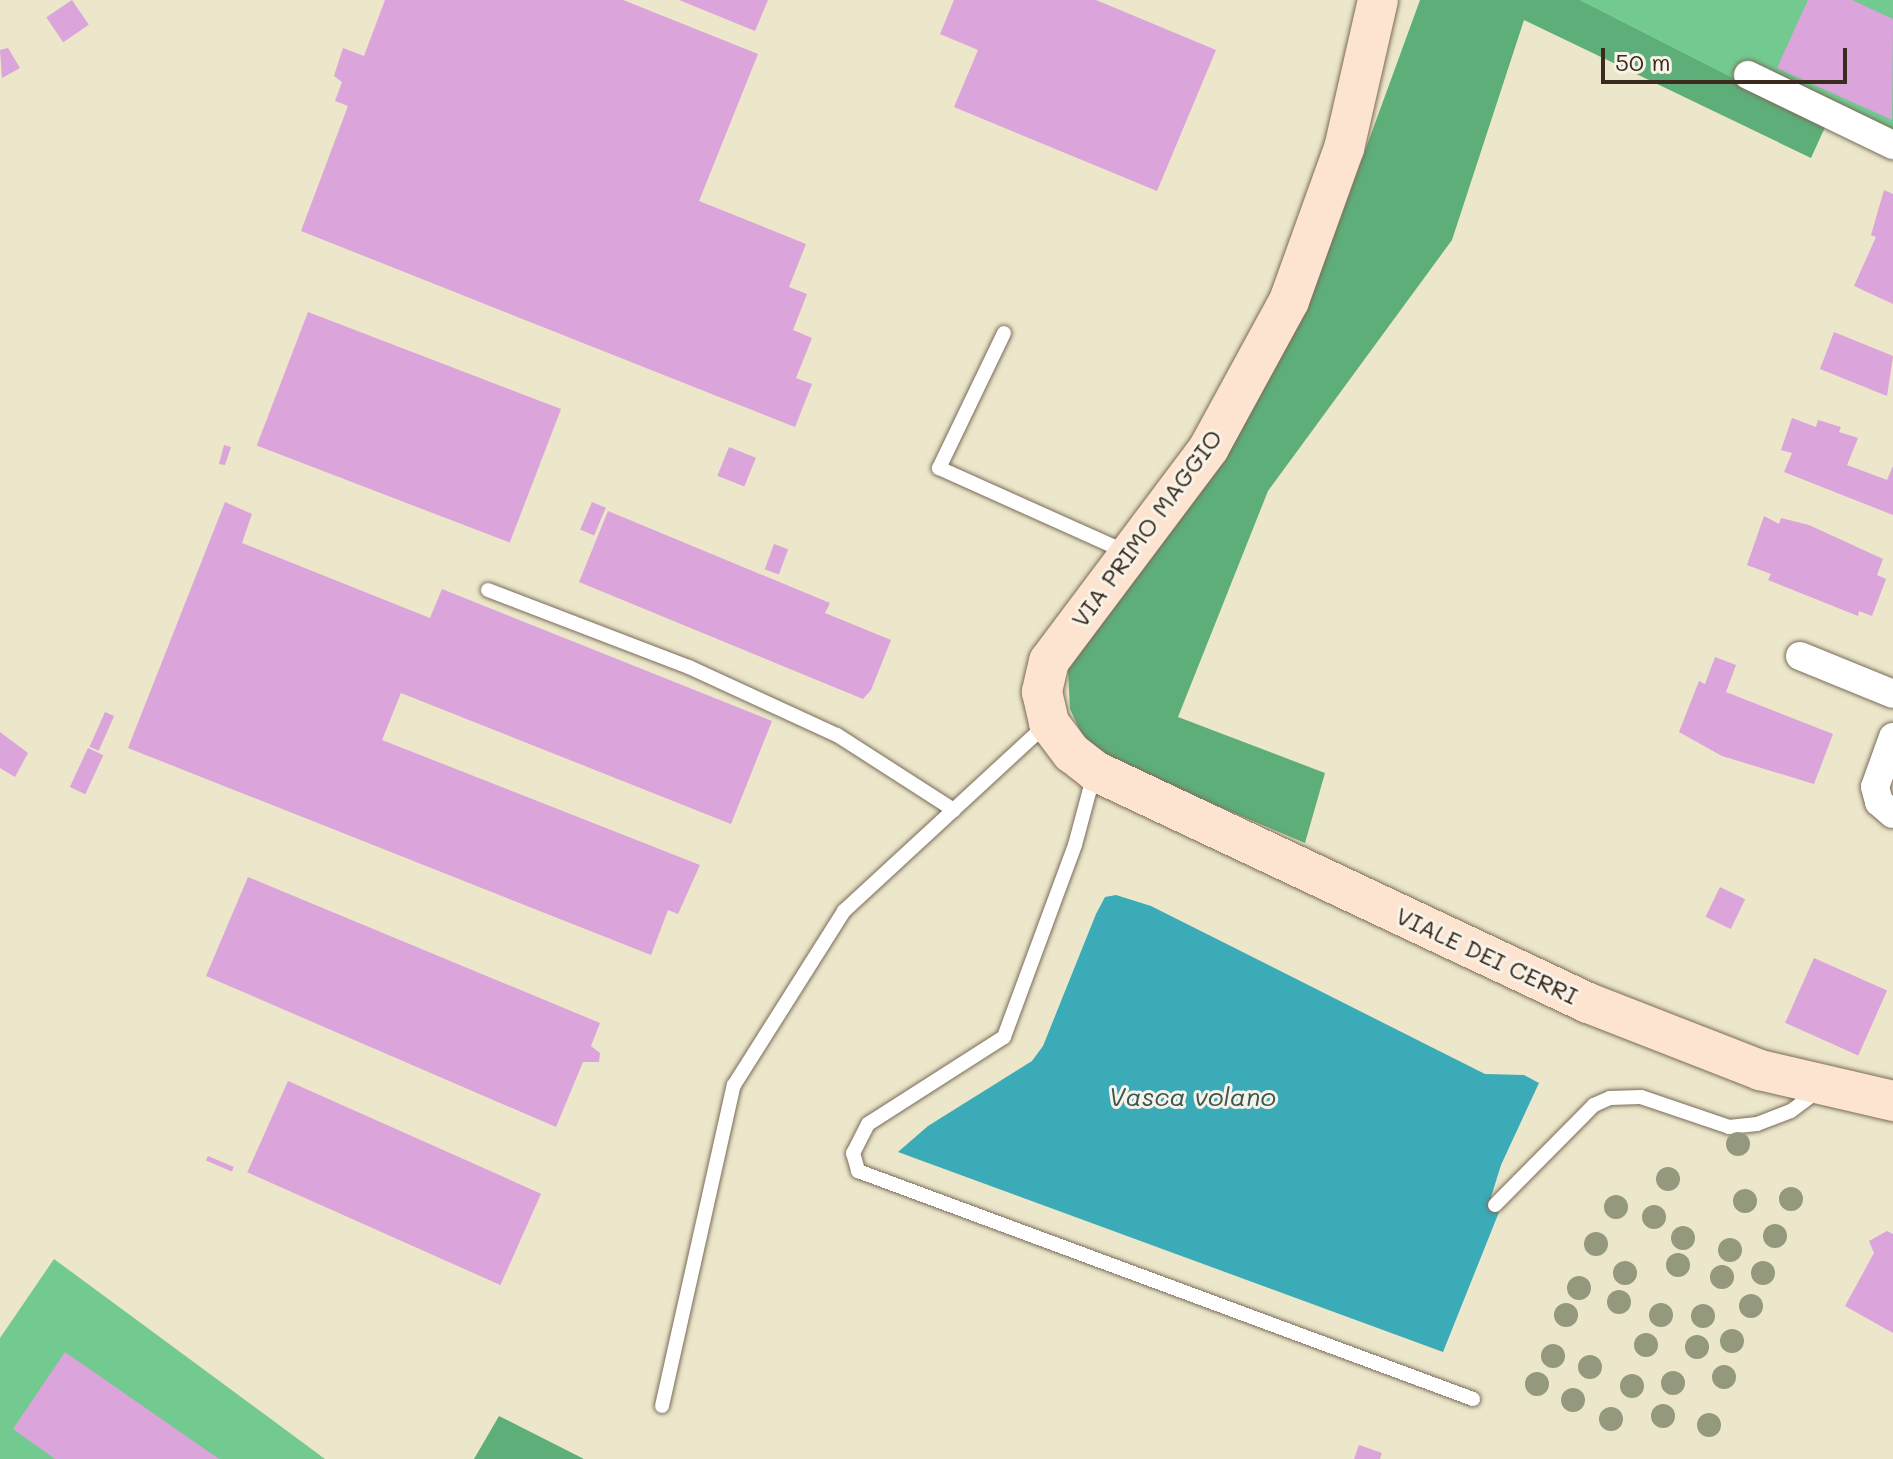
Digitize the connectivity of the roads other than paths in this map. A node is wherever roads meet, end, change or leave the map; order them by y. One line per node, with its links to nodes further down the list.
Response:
1 (1378, 0): 5 (street, VIA PRIMO MAGGIO)
2 (1748, 75): 3 (street)
3 (1893, 145)
4 (1004, 333): 5 (lane)
5 (1132, 555): 9 (street, VIA PRIMO MAGGIO)
6 (488, 590): 12 (lane)
7 (1800, 656): 8 (street)
8 (1893, 694)
9 (1049, 723): 11 (street); 12 (lane)
10 (1893, 737): 13 (street)
11 (1095, 771): 14 (street, VIALE DEI CERRI); 17 (lane)
12 (954, 810): 18 (lane)
13 (1893, 814)
14 (1823, 1087): 15 (street, VIALE DEI CERRI); 16 (lane)
15 (1893, 1101)
16 (1495, 1205)
17 (1473, 1399)
18 (662, 1406)

